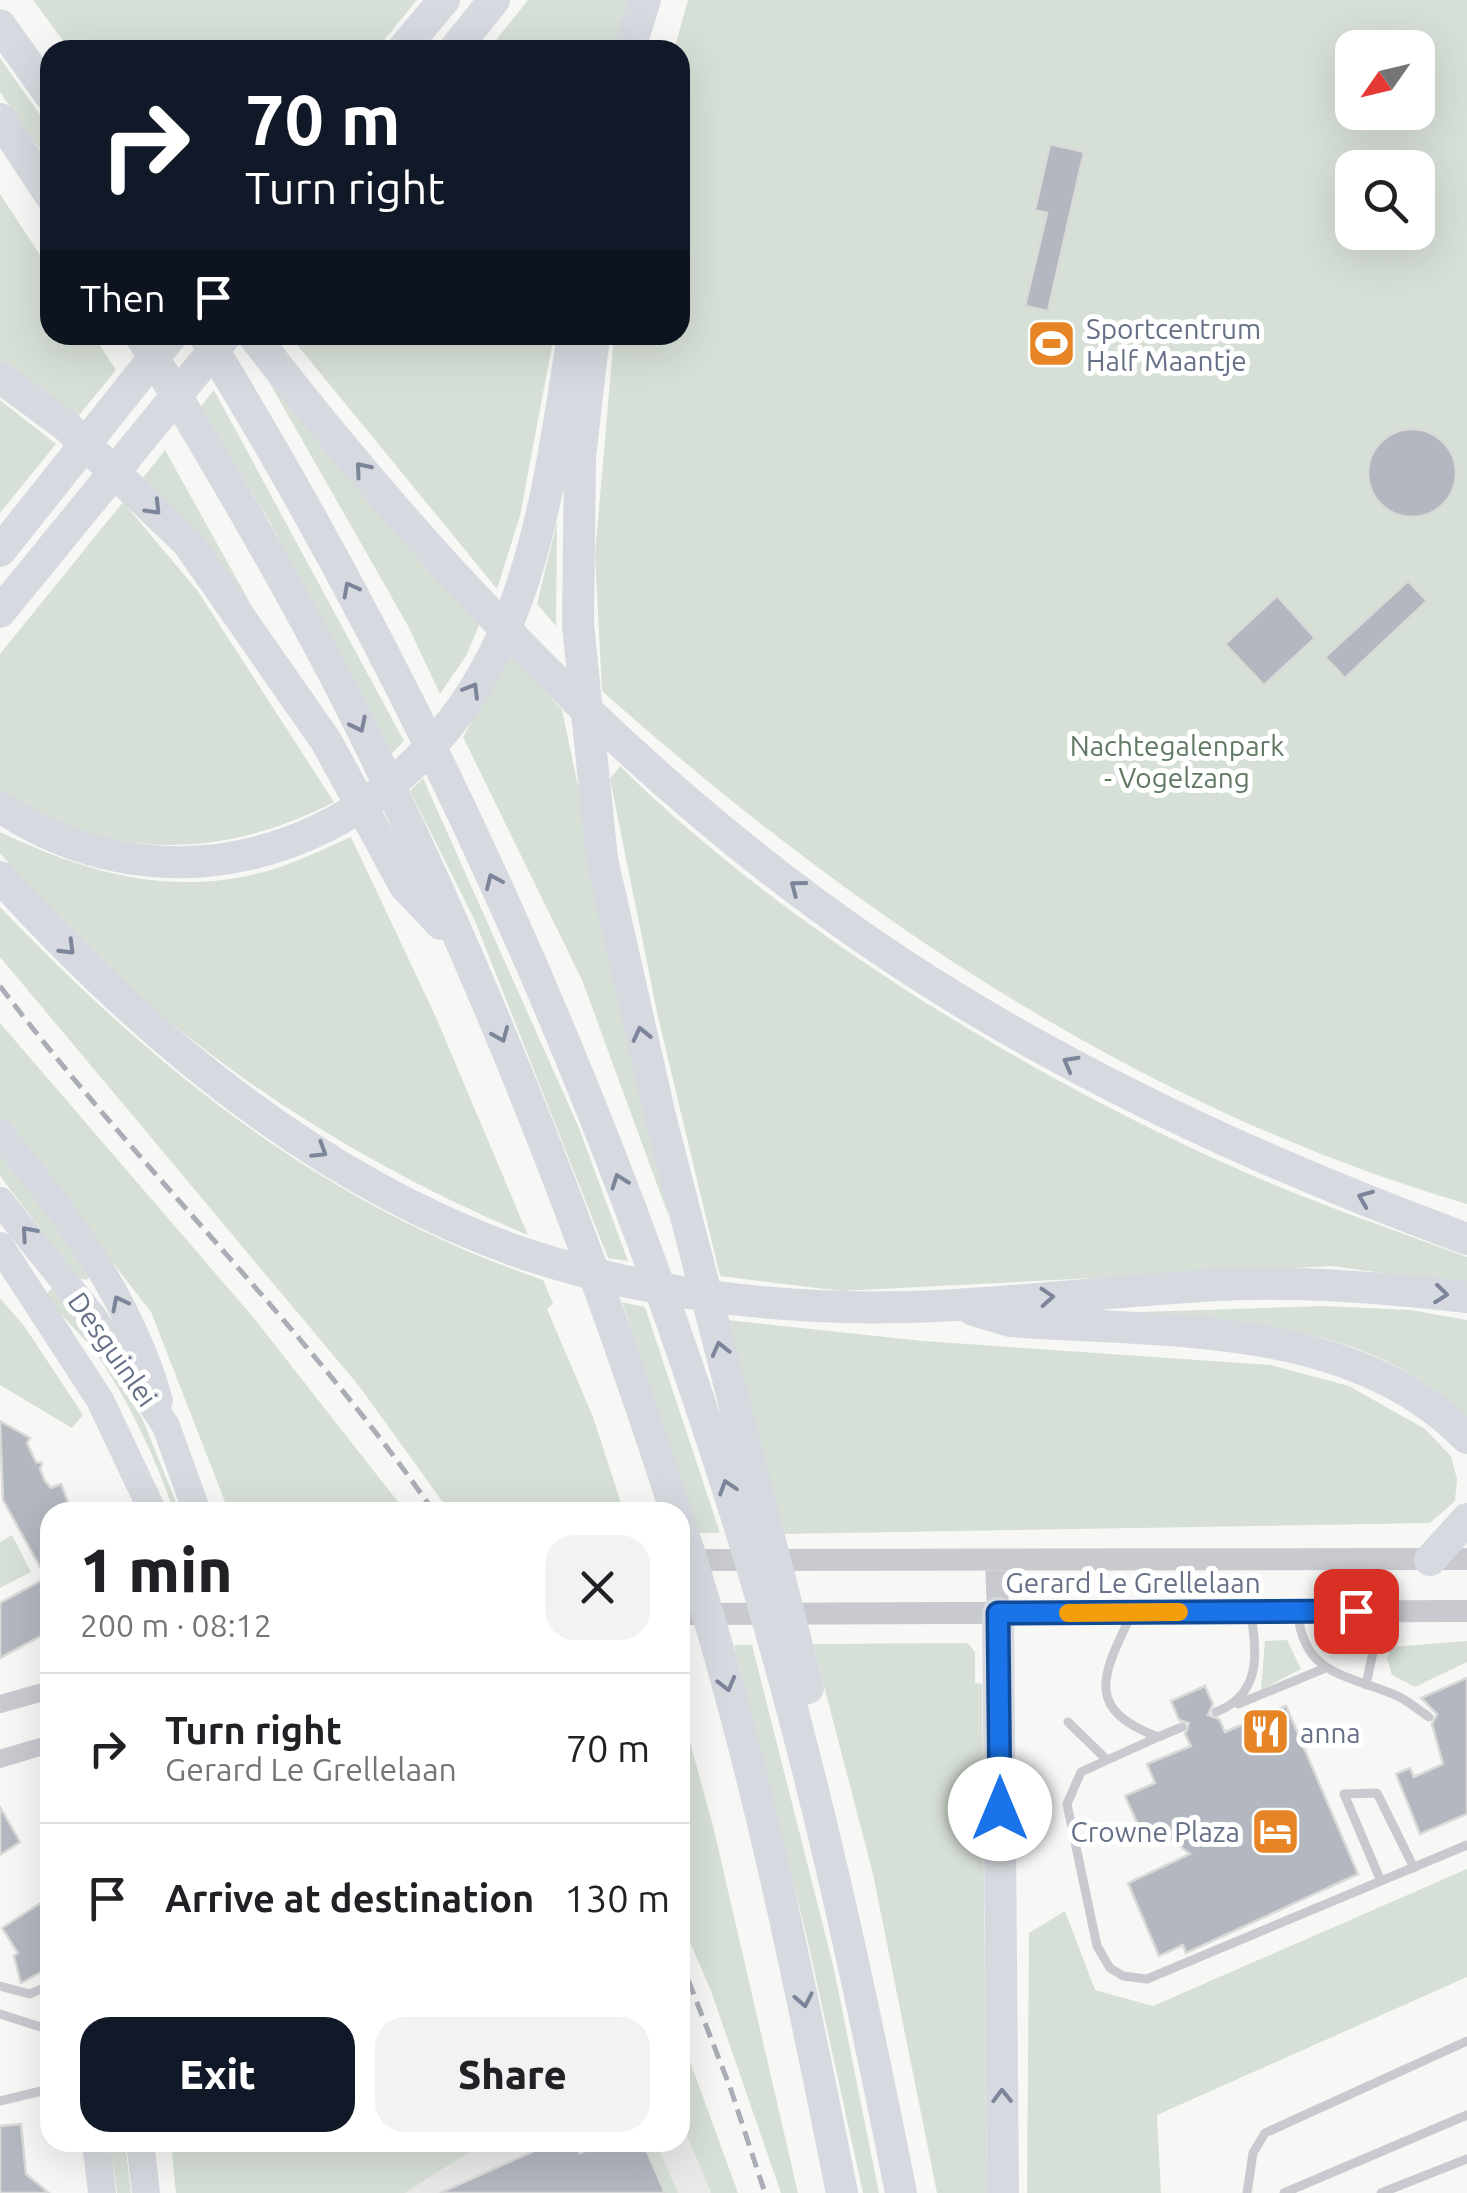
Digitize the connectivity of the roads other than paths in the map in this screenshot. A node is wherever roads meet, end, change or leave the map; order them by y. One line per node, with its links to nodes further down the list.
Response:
1 (444, 0): 6 (highway)
2 (494, 0): 7 (highway)
3 (645, 0): 8 (highway)
4 (664, 0): 9 (highway)
5 (0, 24): 10 (highway)
6 (410, 40)
7 (462, 40)
8 (632, 40)
9 (652, 40)
10 (40, 79)
11 (0, 119): 12 (highway)
12 (40, 180)
13 (146, 345): 25 (highway, one-way to 25)
14 (164, 345): 21 (highway)
15 (210, 345): 83 (highway, one-way to 15)
16 (218, 345): 22 (highway)
17 (261, 345): 28 (highway, one-way to 17)
18 (570, 345): 23 (highway, one-way to 18)
19 (593, 345): 84 (highway, one-way to 19)
20 (0, 377): 25 (highway, one-way to 25)
21 (0, 552)
22 (0, 612)
23 (0, 807)
24 (0, 878): 32 (highway, one-way to 32)
25 (461, 946): 39 (highway, one-way to 39)
26 (0, 1134): 34 (main road, one-way to 26)
27 (0, 1201): 34 (main road, Desguinlei, one-way to 27)
28 (1467, 1238)
29 (0, 1246): 33 (main road, Desguinlei)
30 (0, 1282): 33 (main road)
31 (1467, 1297): 32 (highway, one-way to 31)
32 (949, 1303): 35 (highway)
33 (46, 1319): 37 (main road, Desguinlei)
34 (166, 1426): 38 (main road, Desguinlei)
35 (1459, 1430): 36 (highway)
36 (1467, 1458)
37 (148, 1502)
38 (193, 1502)
39 (673, 1502)
40 (1467, 1519): 44 (highway)
41 (690, 1559): 82 (highway, one-way to 82)
42 (1467, 1559): 44 (street, Gerard Le Grellelaan)
43 (690, 1560): 45 (street, Gerard Le Grellelaan)
44 (1430, 1560): 45 (street, Gerard Le Grellelaan)
45 (996, 1562): 50 (street)
46 (1467, 1611): 49 (street, Gerard Le Grellelaan)
47 (1251, 1612): 48 (street, Gerard Le Grellelaan); 51 (street, Gerard Le Grellelaan); 57 (lane)
48 (1298, 1612): 49 (street, Gerard Le Grellelaan); 53 (lane)
49 (1382, 1612): 54 (lane)
50 (998, 1613): 51 (street, Gerard Le Grellelaan); 52 (street, Gerard Le Grellelaan); 85 (highway, one-way to 50)
51 (1132, 1613): 62 (lane)
52 (690, 1614)
53 (1323, 1669): 54 (lane); 57 (lane)
54 (1366, 1684): 59 (lane)
55 (40, 1693): 56 (street)
56 (0, 1704)
57 (1237, 1704): 58 (lane)
58 (1216, 1712)
59 (1429, 1717)
60 (1068, 1722): 65 (lane)
61 (1182, 1727): 62 (lane)
62 (1158, 1737): 65 (lane)
63 (40, 1747): 64 (street)
64 (0, 1759)
65 (1106, 1759): 68 (lane)
66 (1467, 1845): 67 (lane)
67 (1414, 1868): 68 (lane); 68 (lane)
68 (1380, 1879)
69 (0, 1986): 70 (lane)
70 (40, 1990)
71 (0, 2014): 72 (lane)
72 (40, 2027)
73 (1467, 2042): 86 (lane)
74 (40, 2091): 75 (lane)
75 (0, 2101)
76 (1467, 2115): 87 (lane)
77 (97, 2152): 80 (main road)
78 (141, 2152): 81 (main road)
79 (1467, 2159): 88 (lane)
80 (102, 2193)
81 (146, 2193)
82 (842, 2193)
83 (901, 2193)
84 (920, 2193)
85 (1003, 2193)
86 (1247, 2193)
87 (1284, 2193)
88 (1381, 2193)

